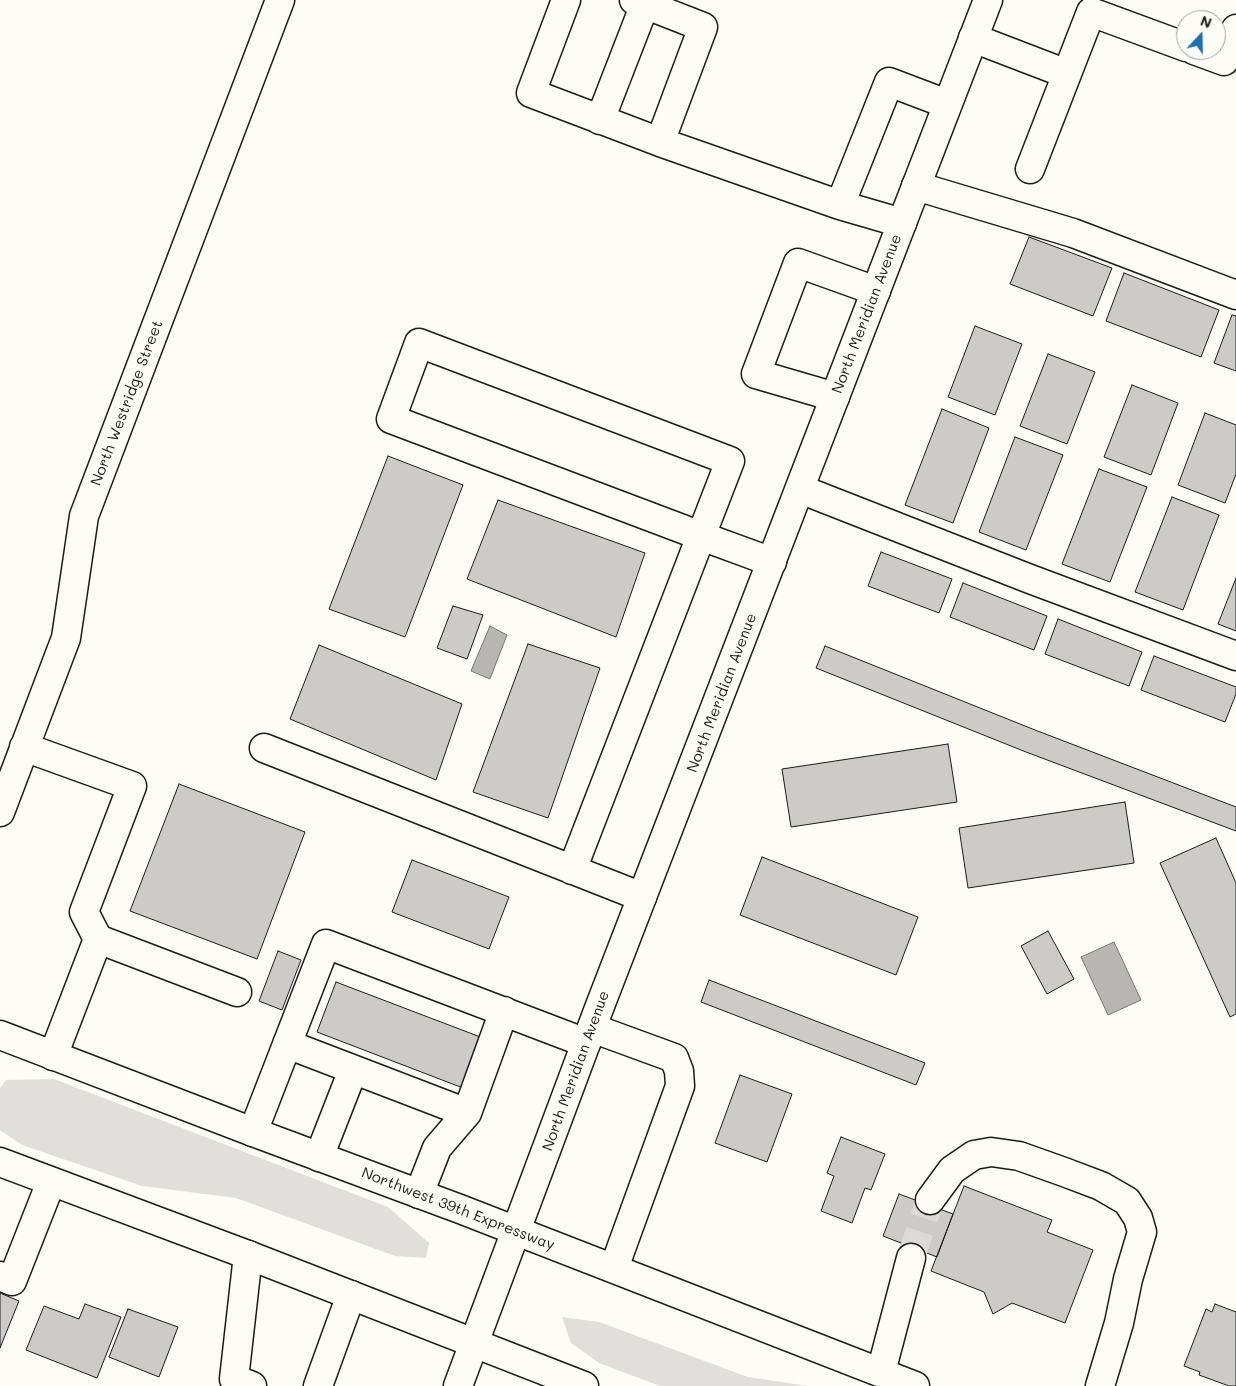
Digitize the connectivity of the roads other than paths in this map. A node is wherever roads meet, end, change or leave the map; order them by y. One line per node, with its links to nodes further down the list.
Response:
1 (280, 0): 24 (main road, North Westridge Street)
2 (566, 0): 11 (main road)
3 (986, 1): 6 (main road, North Meridian Avenue)
4 (639, 2): 11 (main road); 12 (main road)
5 (1236, 30): 8 (main road)
6 (973, 38): 9 (main road); 10 (main road, North Meridian Avenue)
7 (1176, 43): 9 (main road)
8 (1226, 56)
9 (1066, 74): 13 (main road)
10 (947, 104): 14 (main road, North Meridian Avenue); 15 (main road)
11 (600, 120): 12 (main road)
12 (660, 142): 15 (main road)
13 (1030, 169)
14 (916, 186): 16 (main road, North Meridian Avenue); 18 (main road)
15 (840, 204): 16 (main road)
16 (902, 222): 17 (main road, North Meridian Avenue)
17 (876, 291): 19 (main road, North Meridian Avenue); 19 (main road)
18 (1236, 295)
19 (835, 397): 20 (main road, North Meridian Avenue)
20 (800, 489): 22 (main road, North Meridian Avenue); 23 (main road)
21 (701, 536): 21 (main road); 22 (main road); 27 (main road)
22 (772, 562): 28 (main road, North Meridian Avenue)
23 (1236, 656)
24 (24, 747): 26 (main road, North Westridge Street); 29 (main road)
25 (264, 748): 27 (main road)
26 (0, 812)
27 (572, 870): 28 (main road)
28 (642, 897): 33 (main road, North Meridian Avenue)
29 (98, 938): 30 (main road); 35 (main road)
30 (237, 992)
31 (504, 1012): 33 (main road); 34 (main road); 37 (main road)
32 (0, 1035): 35 (main road, Northwest 39th Expressway)
33 (589, 1035): 44 (main road, North Meridian Avenue); 47 (main road)
34 (287, 1044): 36 (main road); 38 (main road)
35 (53, 1056): 38 (main road, Northwest 39th Expressway)
36 (353, 1070): 37 (main road); 39 (main road)
37 (467, 1113): 42 (main road)
38 (254, 1132): 39 (main road, Northwest 39th Expressway)
39 (319, 1157): 42 (main road, Northwest 39th Expressway)
40 (0, 1162): 41 (main road)
41 (51, 1182): 45 (main road); 48 (main road)
42 (419, 1194): 44 (main road, Northwest 39th Expressway)
43 (930, 1200): 57 (main road)
44 (517, 1230): 47 (main road, Northwest 39th Expressway); 50 (main road, North Meridian Avenue)
45 (248, 1254): 49 (main road); 52 (main road)
46 (911, 1258): 51 (main road)
47 (614, 1268): 51 (main road, Northwest 39th Expressway)
48 (0, 1276)
49 (351, 1295): 50 (main road); 53 (main road)
50 (474, 1344): 54 (main road, North Meridian Avenue); 55 (main road)
51 (881, 1372): 56 (main road, Northwest 39th Expressway)
52 (252, 1386)
53 (318, 1386)
54 (458, 1386)
55 (584, 1386)
56 (915, 1386)
57 (1100, 1386)

